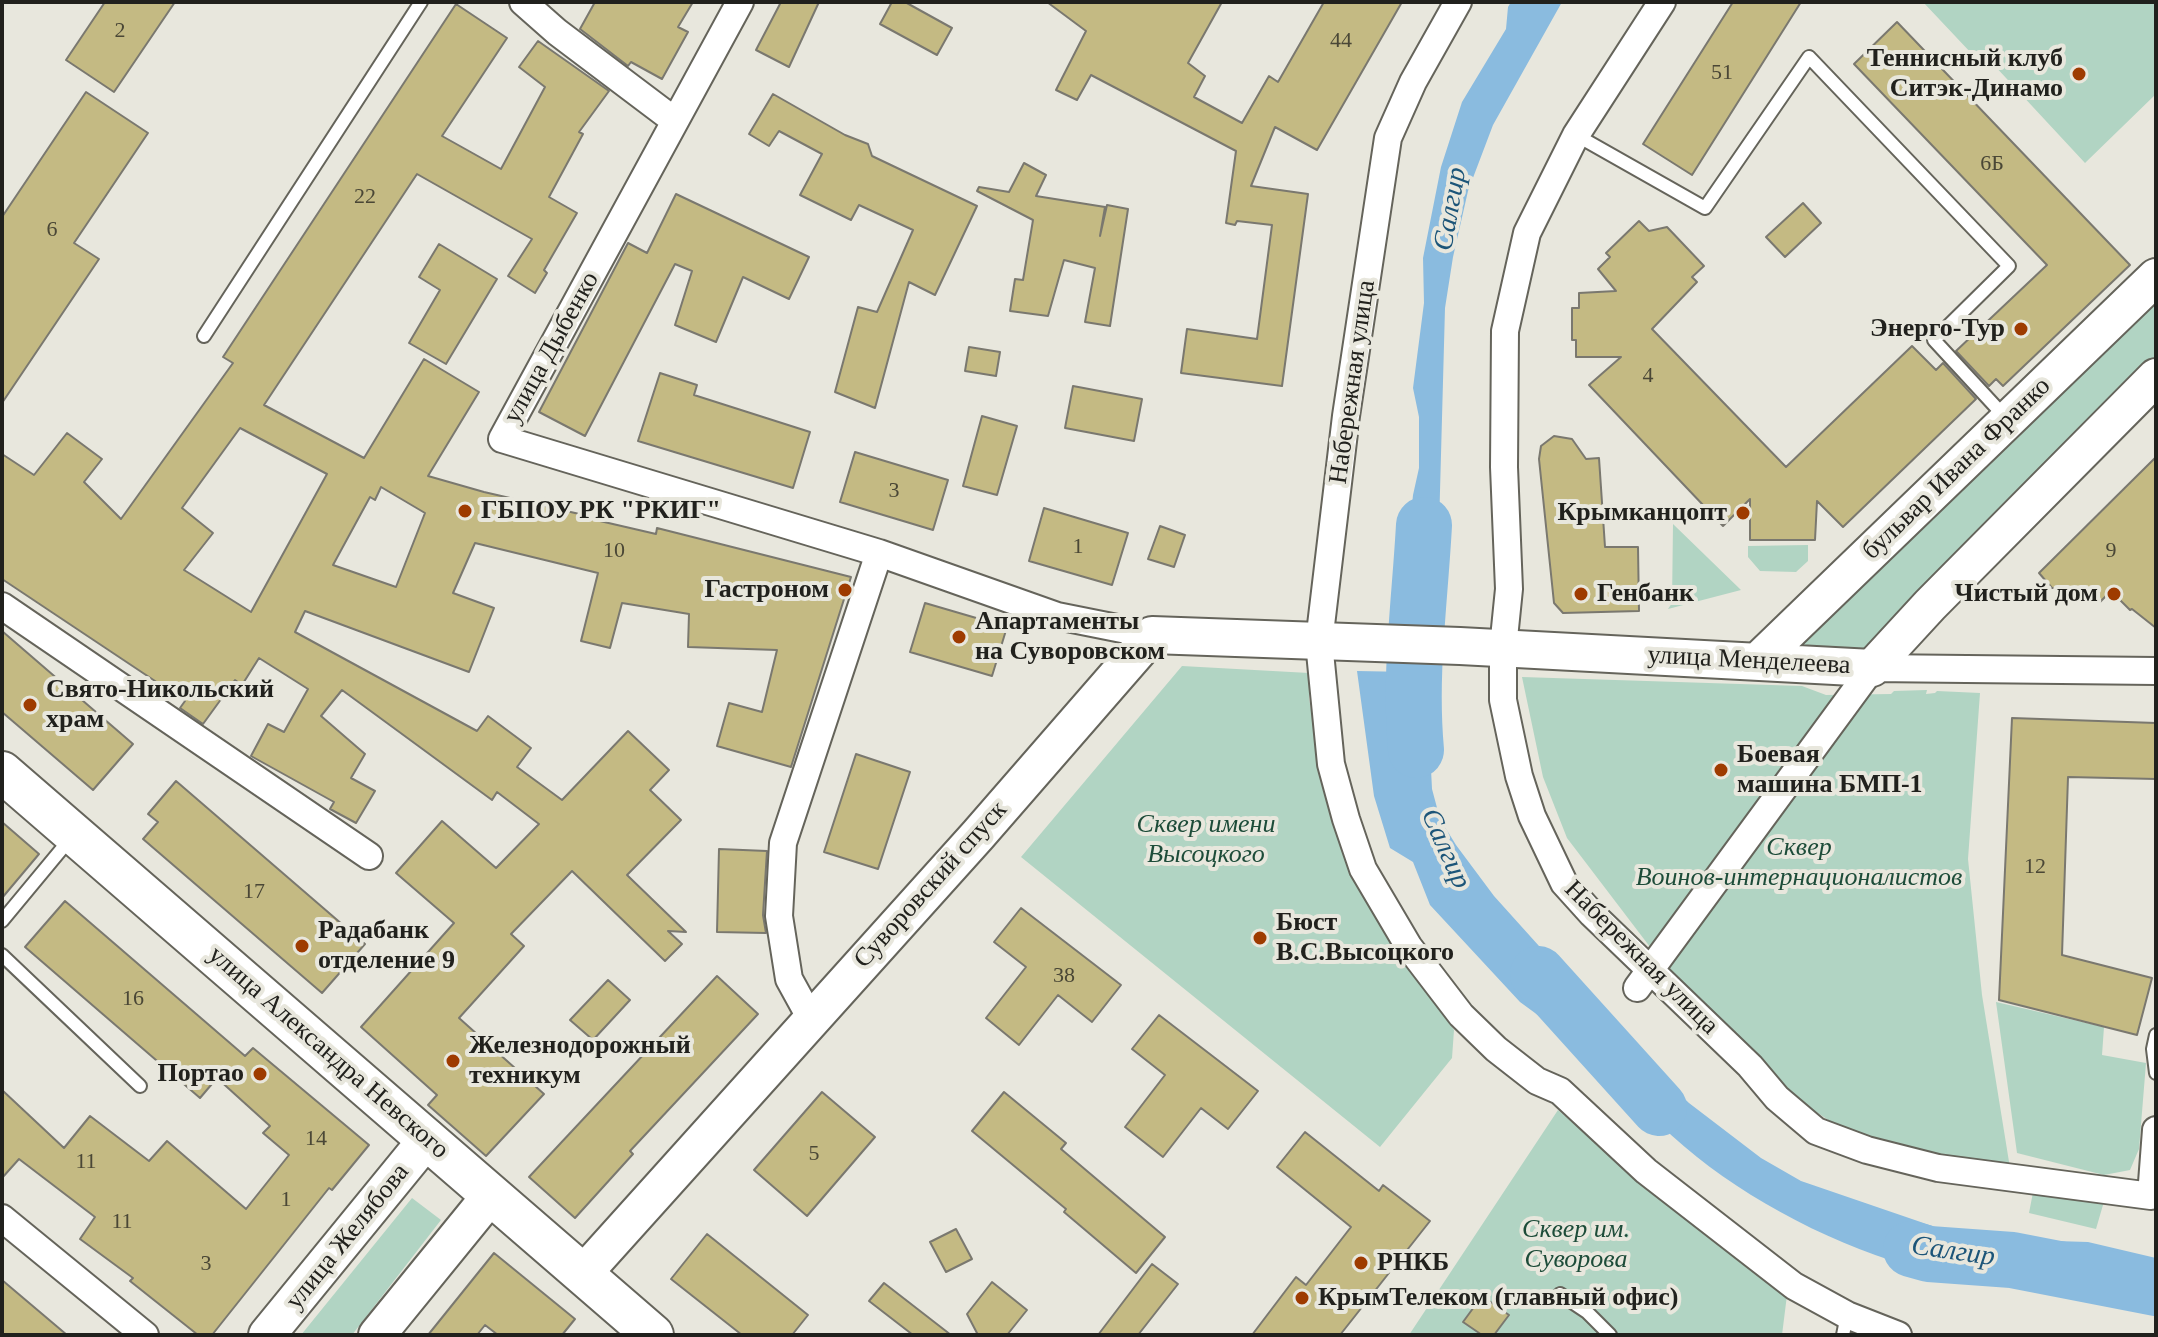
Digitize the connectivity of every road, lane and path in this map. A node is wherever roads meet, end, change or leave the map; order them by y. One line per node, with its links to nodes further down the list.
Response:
1 (421, 2): 9 (lane)
2 (523, 2): 6 (street)
3 (740, 2): 6 (street, улица Дыбенко)
4 (1458, 2): 15 (street, Набережная улица)
5 (1662, 2): 7 (street, Набережная улица)
6 (675, 121): 12 (street, улица Дыбенко)
7 (1576, 135): 11 (lane); 16 (street, Набережная улица)
8 (2154, 284): 11 (street, бульвар Ивана Франко)
9 (204, 336)
10 (2156, 377): 18 (street)
11 (2008, 420): 17 (street, бульвар Ивана Франко)
12 (879, 553): 14 (street, улица Дыбенко); 26 (street)
13 (2, 606): 22 (street)
14 (1152, 635): 15 (street); 26 (street, Суворовский спуск)
15 (1330, 642): 16 (street, улица Менделеева); 37 (street, Набережная улица)
16 (1503, 648): 17 (street, улица Менделеева); 25 (street, Набережная улица)
17 (1758, 661): 18 (street, улица Менделеева)
18 (1872, 668): 19 (street, улица Менделеева); 25 (street)
19 (2156, 671)
20 (2, 772): 21 (main road, улица Александра Невского)
21 (74, 834): 23 (lane); 31 (main road, улица Александра Невского)
22 (369, 856)
23 (2, 921)
24 (2, 955): 29 (lane)
25 (1643, 979): 33 (street, Набережная улица)
26 (811, 1019): 35 (street, Суворовский спуск)
27 (2156, 1035): 28 (lane)
28 (2156, 1073)
29 (140, 1086)
30 (2156, 1130): 33 (street, Набережная улица)
31 (428, 1138): 32 (main road, улица Александра Невского); 39 (street, улица Желябова)
32 (491, 1195): 35 (main road, улица Александра Невского); 40 (street)
33 (2153, 1196)
34 (2, 1218): 38 (street)
35 (582, 1275): 41 (main road, улица Александра Невского)
36 (1560, 1294): 42 (lane)
37 (1845, 1325): 43 (street, Набережная улица)
38 (145, 1335)
39 (267, 1335)
40 (377, 1335)
41 (653, 1335)
42 (1610, 1335)
43 (1898, 1335)

